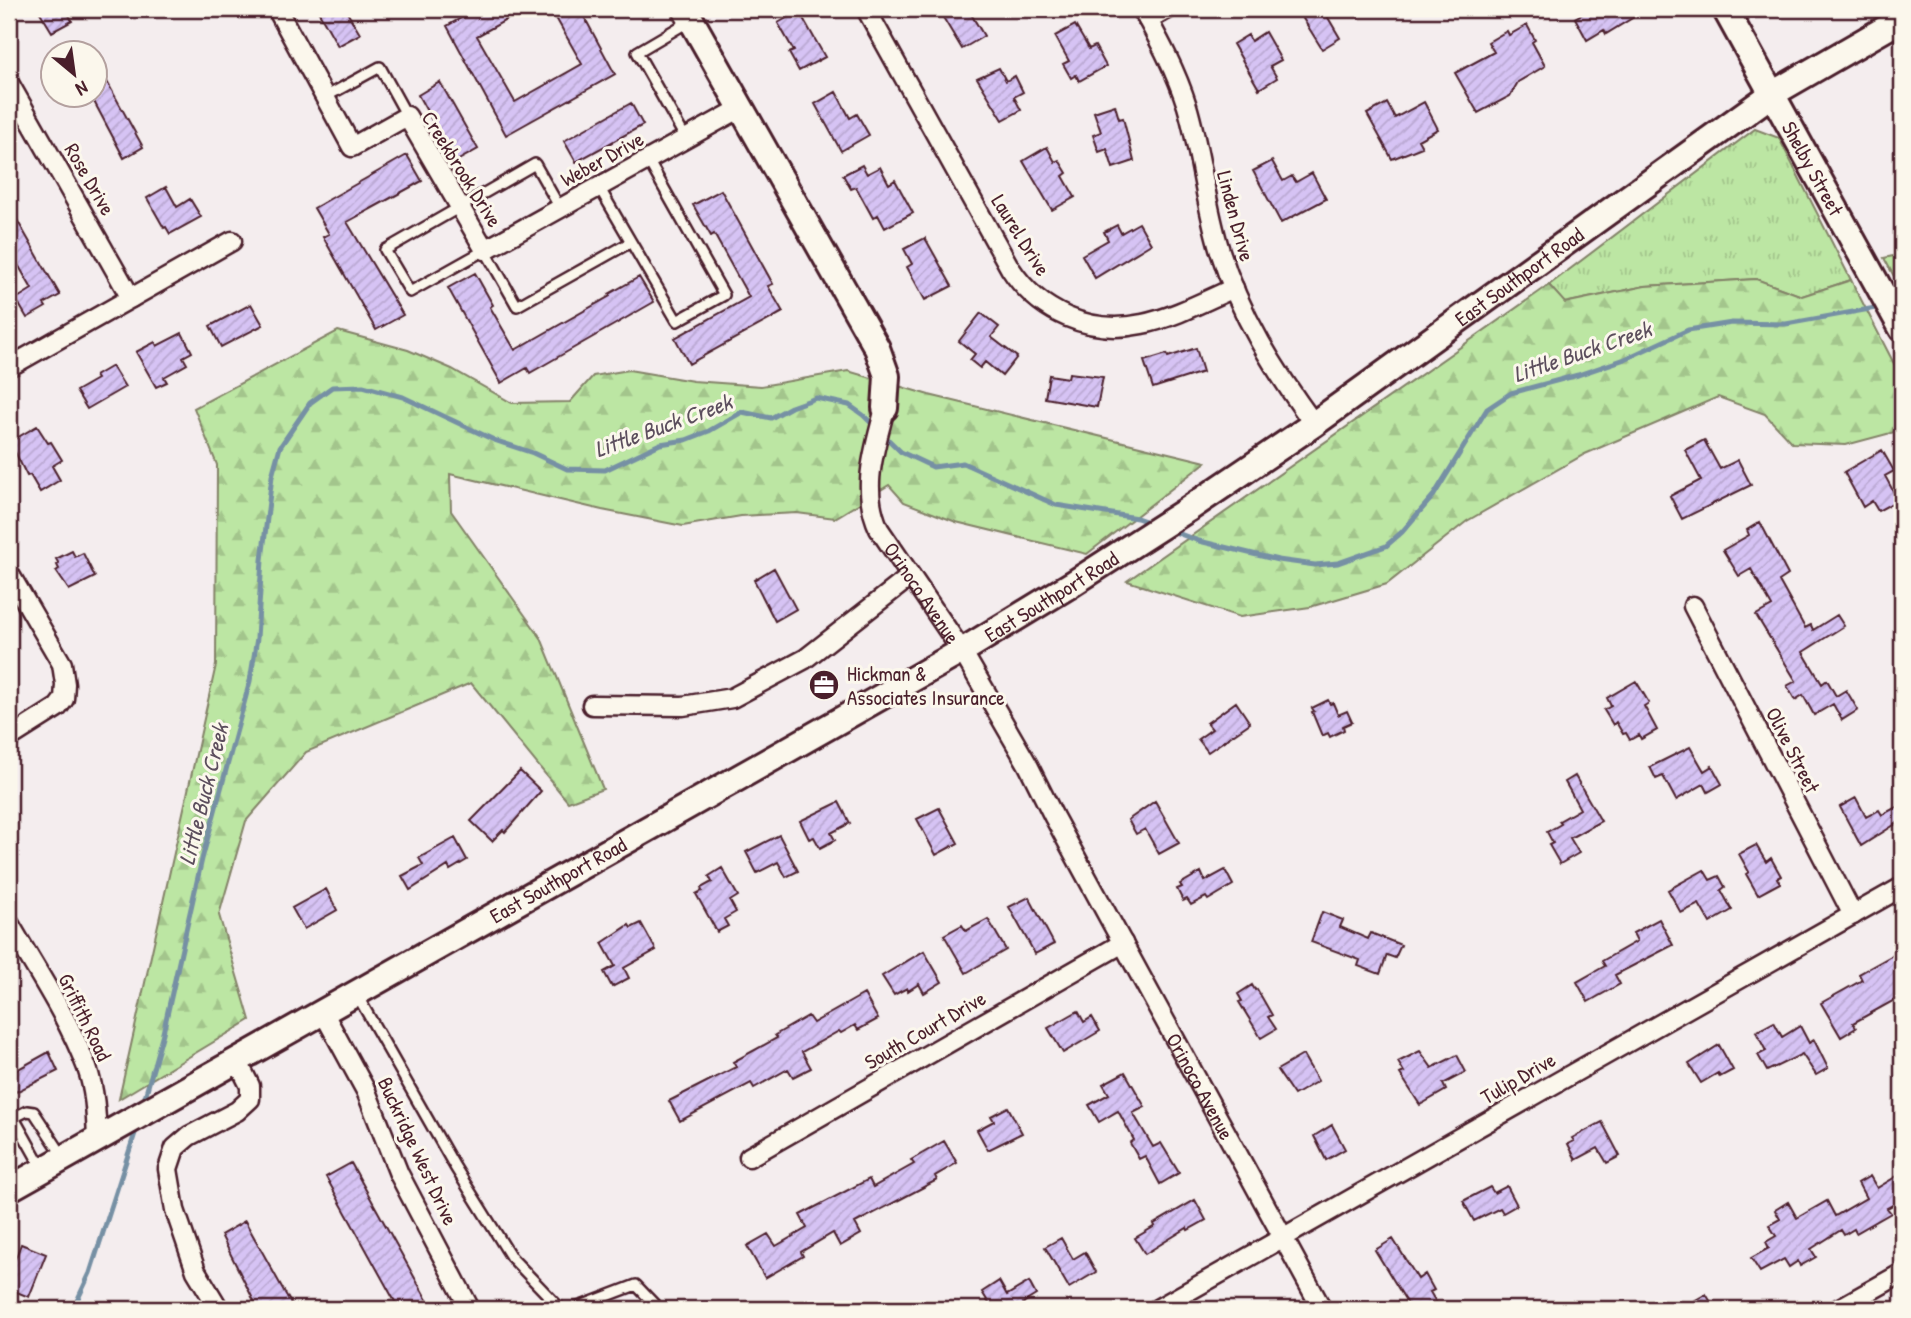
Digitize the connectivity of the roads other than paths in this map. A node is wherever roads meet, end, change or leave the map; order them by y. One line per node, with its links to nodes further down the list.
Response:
1 (277, 9): 10 (street, Creekbrook Drive)
2 (866, 9): 21 (street, Laurel Drive)
3 (1168, 9): 6 (street)
4 (1725, 9): 9 (main road, Shelby Street)
5 (688, 14): 11 (main road, Orinoco Avenue); 13 (lane)
6 (1145, 14): 21 (street, Linden Drive)
7 (1902, 19): 9 (main road, East Southport Road)
8 (9, 83): 22 (street, Rose Drive)
9 (1772, 94): 23 (main road, Shelby Street); 26 (main road, East Southport Road)
10 (324, 97): 12 (lane); 12 (street, Creekbrook Drive)
11 (741, 108): 13 (street, Weber Drive); 25 (main road, Orinoco Avenue)
12 (407, 116): 16 (street, Creekbrook Drive)
13 (686, 139): 14 (street, Weber Drive)
14 (648, 160): 15 (street, Weber Drive); 19 (lane)
15 (599, 187): 17 (street, Weber Drive); 19 (lane)
16 (460, 207): 17 (lane); 20 (street, Creekbrook Drive); 20 (lane)
17 (560, 208): 20 (street, Weber Drive)
18 (233, 241): 22 (street)
19 (631, 242): 20 (lane)
20 (485, 250)
21 (1234, 288): 26 (street, Linden Drive)
22 (131, 298): 24 (street)
23 (1902, 329)
24 (9, 367)
25 (885, 408): 28 (street, Orinoco Avenue)
26 (1314, 424): 30 (main road, East Southport Road)
27 (9, 573): 32 (street)
28 (911, 576): 30 (street, Orinoco Avenue); 31 (street)
29 (1693, 606): 34 (street, Olive Street)
30 (962, 651): 36 (street, Orinoco Avenue); 37 (main road, East Southport Road)
31 (592, 705)
32 (9, 738)
33 (1902, 887): 34 (street, Tulip Drive)
34 (1853, 915): 46 (street, Tulip Drive)
35 (9, 923): 41 (street, Griffith Road)
36 (1123, 943): 43 (street, South Court Drive); 46 (street, Orinoco Avenue)
37 (356, 994): 38 (main road, East Southport Road); 50 (lane)
38 (323, 1012): 39 (main road, East Southport Road); 49 (street, Buckridge West Drive)
39 (237, 1060): 41 (main road, East Southport Road); 48 (street)
40 (11, 1114): 42 (lane); 44 (lane)
41 (99, 1137): 42 (main road, East Southport Road)
42 (64, 1157): 44 (main road, East Southport Road)
43 (749, 1157)
44 (43, 1169): 45 (main road, East Southport Road)
45 (9, 1189)
46 (1283, 1238): 53 (street, Tulip Drive); 54 (street, Orinoco Avenue)
47 (1902, 1273): 55 (street)
48 (219, 1309)
49 (470, 1309)
50 (561, 1309)
51 (573, 1309): 52 (lane)
52 (659, 1309)
53 (1157, 1309)
54 (1322, 1309)
55 (1838, 1309)

